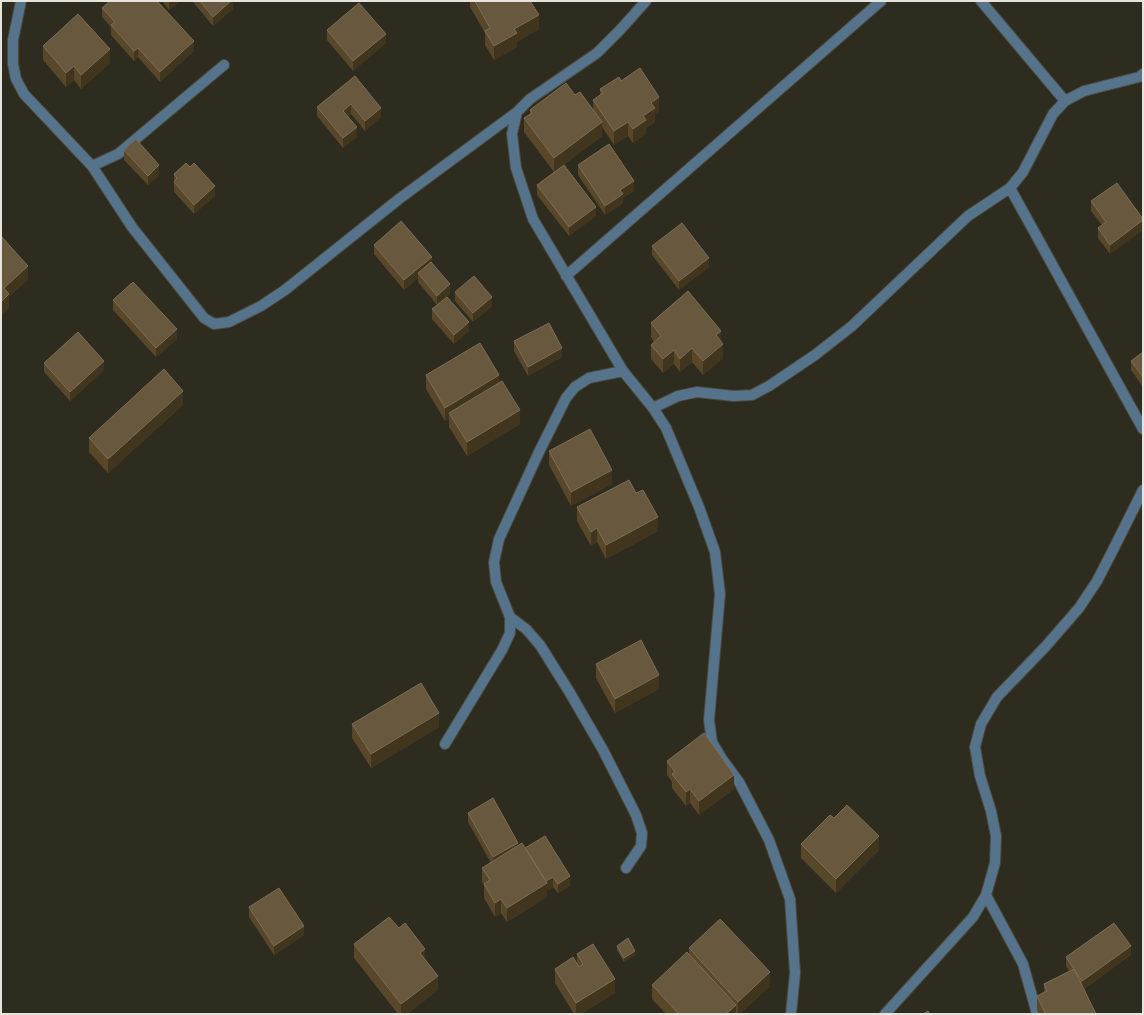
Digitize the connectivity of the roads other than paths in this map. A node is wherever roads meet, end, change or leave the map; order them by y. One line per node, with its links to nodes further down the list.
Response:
1 (21, 1): 9 (street)
2 (646, 1): 8 (street)
3 (881, 1): 11 (street)
4 (981, 1): 7 (street)
5 (224, 65): 9 (street)
6 (1143, 74): 7 (street)
7 (1065, 101): 10 (street)
8 (517, 112): 9 (street); 11 (street)
9 (92, 166)
10 (1010, 188): 13 (street); 14 (street)
11 (566, 276): 12 (street)
12 (623, 371): 13 (street); 16 (street)
13 (653, 408): 20 (street)
14 (1143, 429)
15 (1143, 490): 19 (street)
16 (510, 618): 17 (street); 18 (street)
17 (445, 744)
18 (626, 868)
19 (986, 895): 21 (street); 22 (street)
20 (791, 1014)
21 (885, 1014)
22 (1037, 1014)

